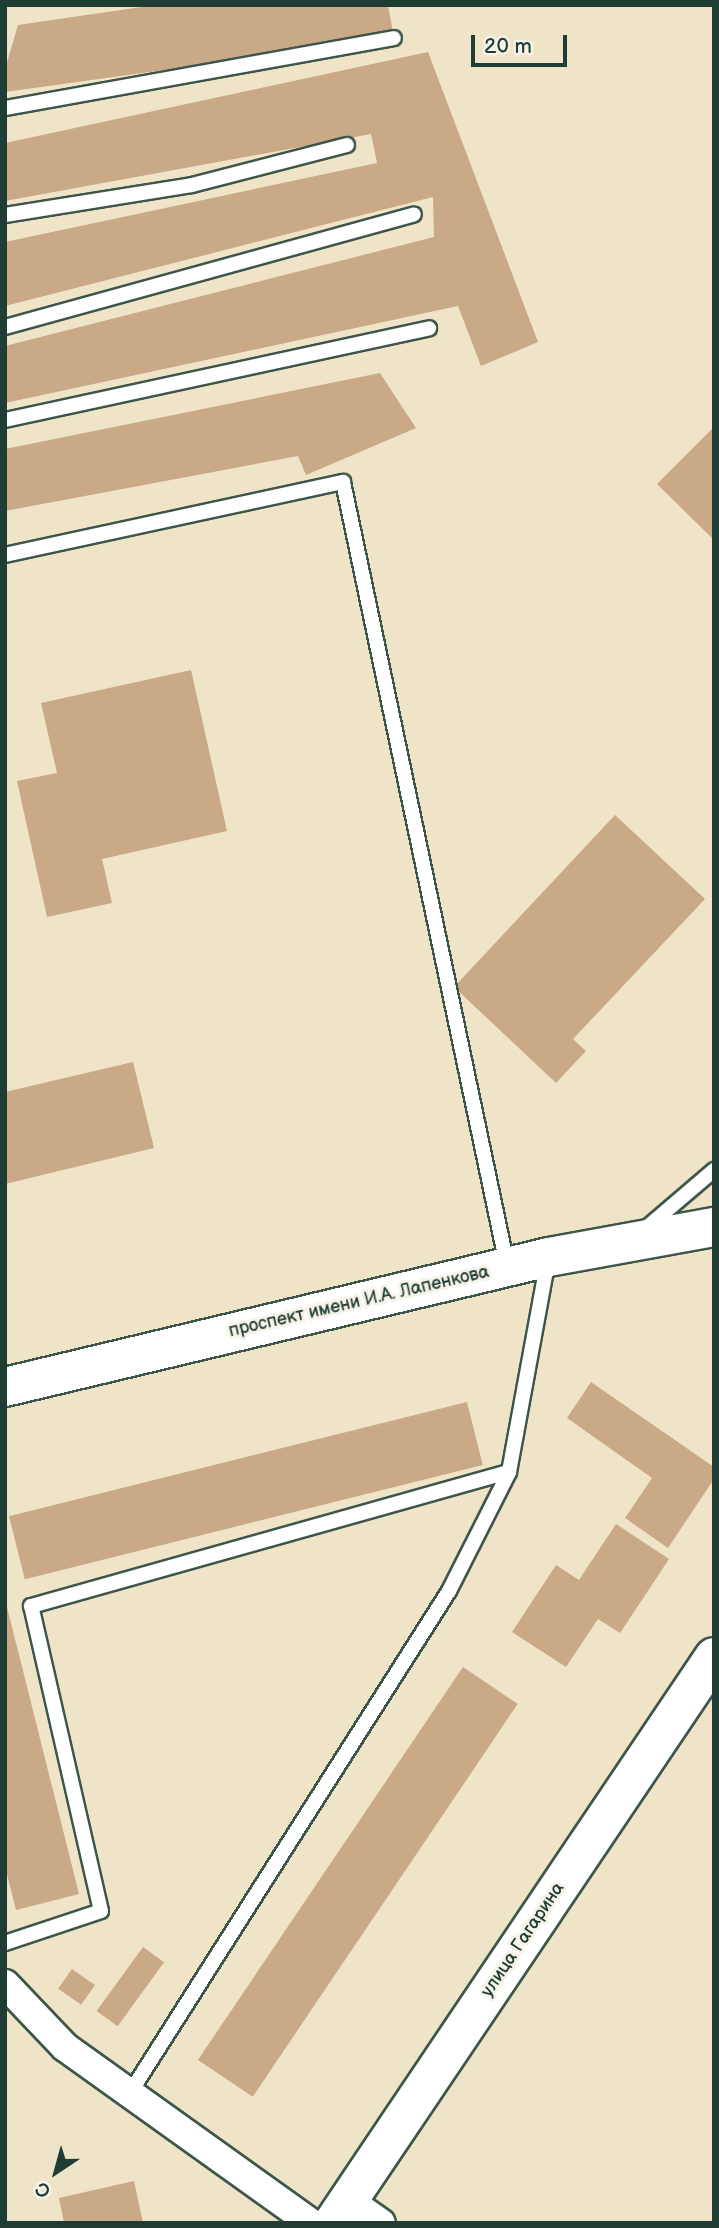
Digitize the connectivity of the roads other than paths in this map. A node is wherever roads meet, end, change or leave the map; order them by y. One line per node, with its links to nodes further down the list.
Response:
1 (394, 38): 2 (lane)
2 (5, 108)
3 (347, 145): 5 (lane)
4 (414, 214): 6 (lane)
5 (5, 215)
6 (5, 327)
7 (429, 328): 8 (lane)
8 (5, 420)
9 (5, 555): 14 (lane)
10 (714, 1170): 12 (lane)
11 (714, 1227): 12 (main road, проспект имени И.А. Лапенкова)
12 (630, 1241): 13 (main road, проспект имени И.А. Лапенкова)
13 (549, 1256): 14 (main road, проспект имени И.А. Лапенкова); 16 (lane)
14 (508, 1267): 15 (main road, проспект имени И.А. Лапенкова)
15 (5, 1387)
16 (509, 1472): 18 (lane); 20 (lane)
17 (714, 1657): 21 (main road, улица Гагарина)
18 (5, 1943)
19 (5, 1984): 20 (street)
20 (128, 2095): 22 (street)
21 (341, 2212): 23 (street)
22 (311, 2223)
23 (381, 2223)

